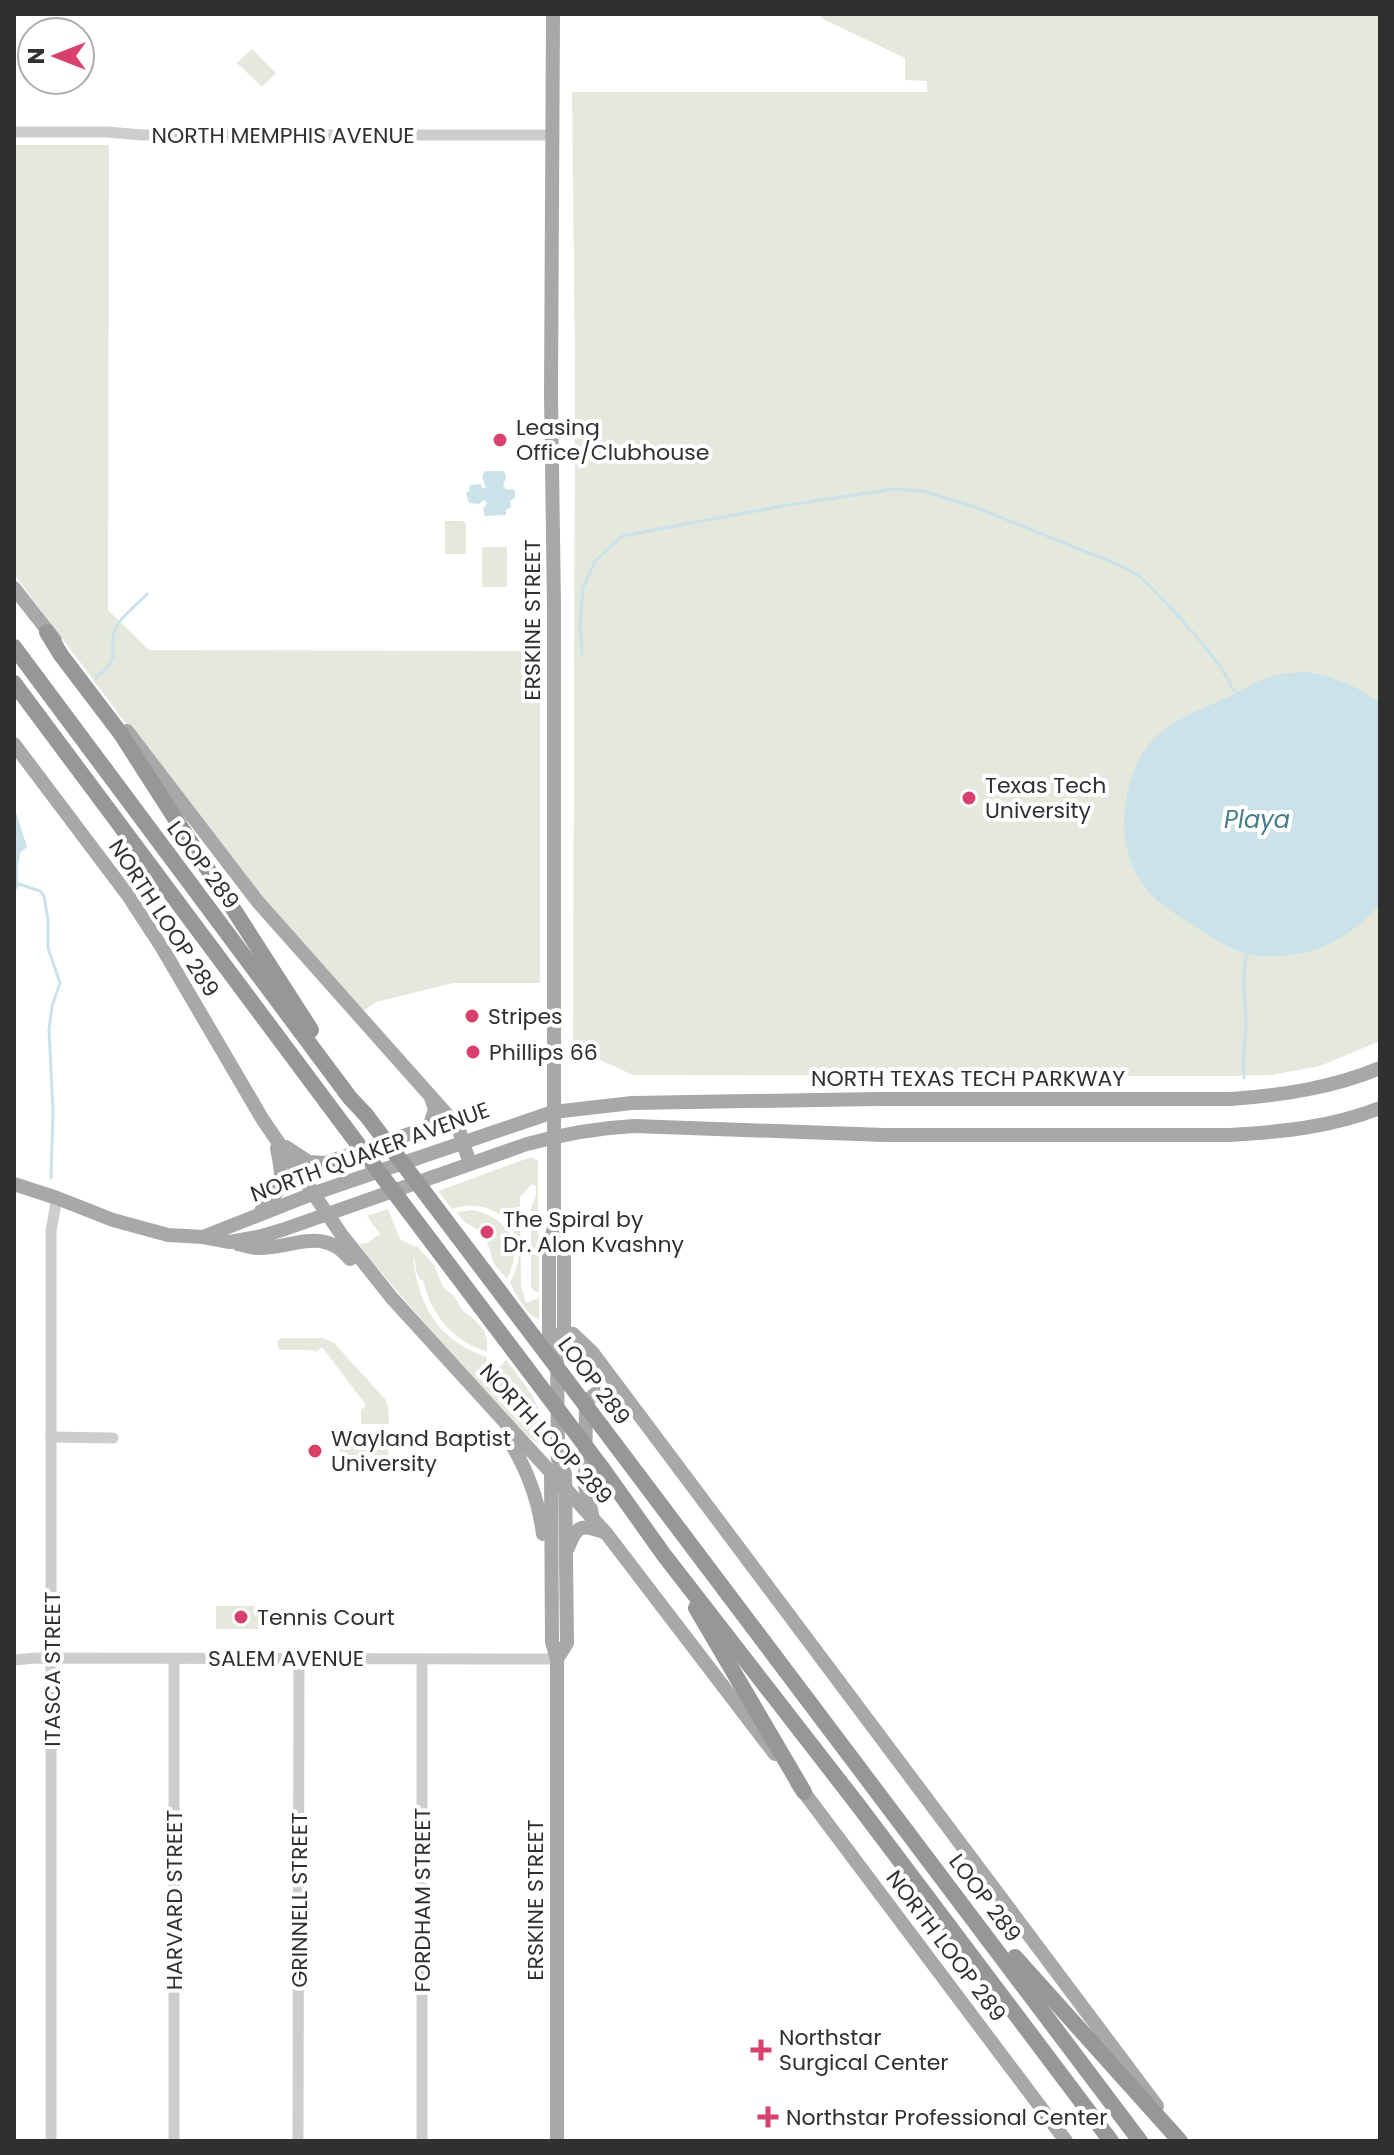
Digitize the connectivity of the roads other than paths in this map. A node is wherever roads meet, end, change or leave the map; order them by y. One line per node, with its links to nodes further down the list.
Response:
1 (553, 14): 3 (main road, ERSKINE STREET)
2 (14, 132): 3 (street, NORTH MEMPHIS AVENUE)
3 (552, 135): 14 (main road, ERSKINE STREET)
4 (14, 588): 5 (main road)
5 (47, 632): 12 (main road); 15 (highway)
6 (14, 647): 15 (highway, LOOP 289)
7 (14, 683): 10 (highway, LOOP 289)
8 (14, 699): 10 (highway)
9 (14, 744): 17 (main road, NORTH LOOP 289)
10 (153, 871): 40 (highway, LOOP 289, bridge)
11 (1380, 1068): 14 (main road, NORTH TEXAS TECH PARKWAY)
12 (431, 1097): 17 (main road); 18 (main road)
13 (1380, 1108): 16 (main road)
14 (553, 1112): 16 (main road, ERSKINE STREET); 18 (main road, NORTH QUAKER AVENUE)
15 (366, 1115): 49 (highway, LOOP 289, bridge)
16 (553, 1136): 19 (main road, NORTH QUAKER AVENUE); 25 (main road, ERSKINE STREET)
17 (276, 1139): 21 (main road, NORTH LOOP 289); 24 (main road)
18 (464, 1142): 19 (main road); 21 (main road, NORTH QUAKER AVENUE)
19 (470, 1164): 23 (main road, NORTH QUAKER AVENUE)
20 (14, 1184): 22 (main road, NORTH QUAKER AVENUE)
21 (312, 1194): 23 (main road, NORTH LOOP 289); 24 (main road, NORTH QUAKER AVENUE)
22 (57, 1198): 26 (main road, NORTH QUAKER AVENUE); 33 (street, ITASCA STREET)
23 (326, 1214): 27 (main road, NORTH QUAKER AVENUE); 28 (main road, NORTH LOOP 289)
24 (255, 1215): 26 (main road, NORTH QUAKER AVENUE)
25 (554, 1226): 29 (main road, ERSKINE STREET); 30 (main road, ERSKINE STREET)
26 (203, 1237): 27 (main road, NORTH QUAKER AVENUE)
27 (230, 1242): 28 (main road)
28 (391, 1297): 31 (main road, NORTH LOOP 289)
29 (564, 1333): 30 (main road, ERSKINE STREET); 32 (main road)
30 (553, 1349): 35 (main road, ERSKINE STREET)
31 (490, 1407): 35 (main road, NORTH LOOP 289); 41 (main road)
32 (641, 1418): 37 (main road); 58 (main road)
33 (51, 1437): 34 (street); 42 (street, ITASCA STREET)
34 (113, 1438)
35 (554, 1466): 36 (main road, ERSKINE STREET); 41 (main road, ERSKINE STREET)
36 (565, 1487): 37 (main road, NORTH LOOP 289); 39 (main road, ERSKINE STREET)
37 (593, 1518): 38 (main road, NORTH LOOP 289)
38 (606, 1533): 39 (main road); 48 (main road, NORTH LOOP 289)
39 (566, 1552): 46 (main road, ERSKINE STREET)
40 (664, 1555): 48 (highway); 56 (highway, LOOP 289)
41 (551, 1593): 46 (main road, ERSKINE STREET)
42 (52, 1658): 43 (street, SALEM AVENUE); 47 (street, SALEM AVENUE); 50 (street, ITASCA STREET)
43 (174, 1658): 44 (street, SALEM AVENUE); 51 (street, HARVARD STREET)
44 (299, 1658): 45 (street, SALEM AVENUE); 52 (street, GRINNELL STREET)
45 (422, 1659): 46 (street, SALEM AVENUE); 53 (street, FORDHAM STREET)
46 (557, 1659): 54 (main road, ERSKINE STREET)
47 (14, 1660)
48 (804, 1792): 55 (main road, NORTH LOOP 289)
49 (901, 1824): 57 (highway, LOOP 289); 58 (highway)
50 (51, 2141)
51 (174, 2141)
52 (298, 2141)
53 (422, 2141)
54 (557, 2141)
55 (1066, 2141)
56 (1111, 2141)
57 (1140, 2141)
58 (1182, 2141)

